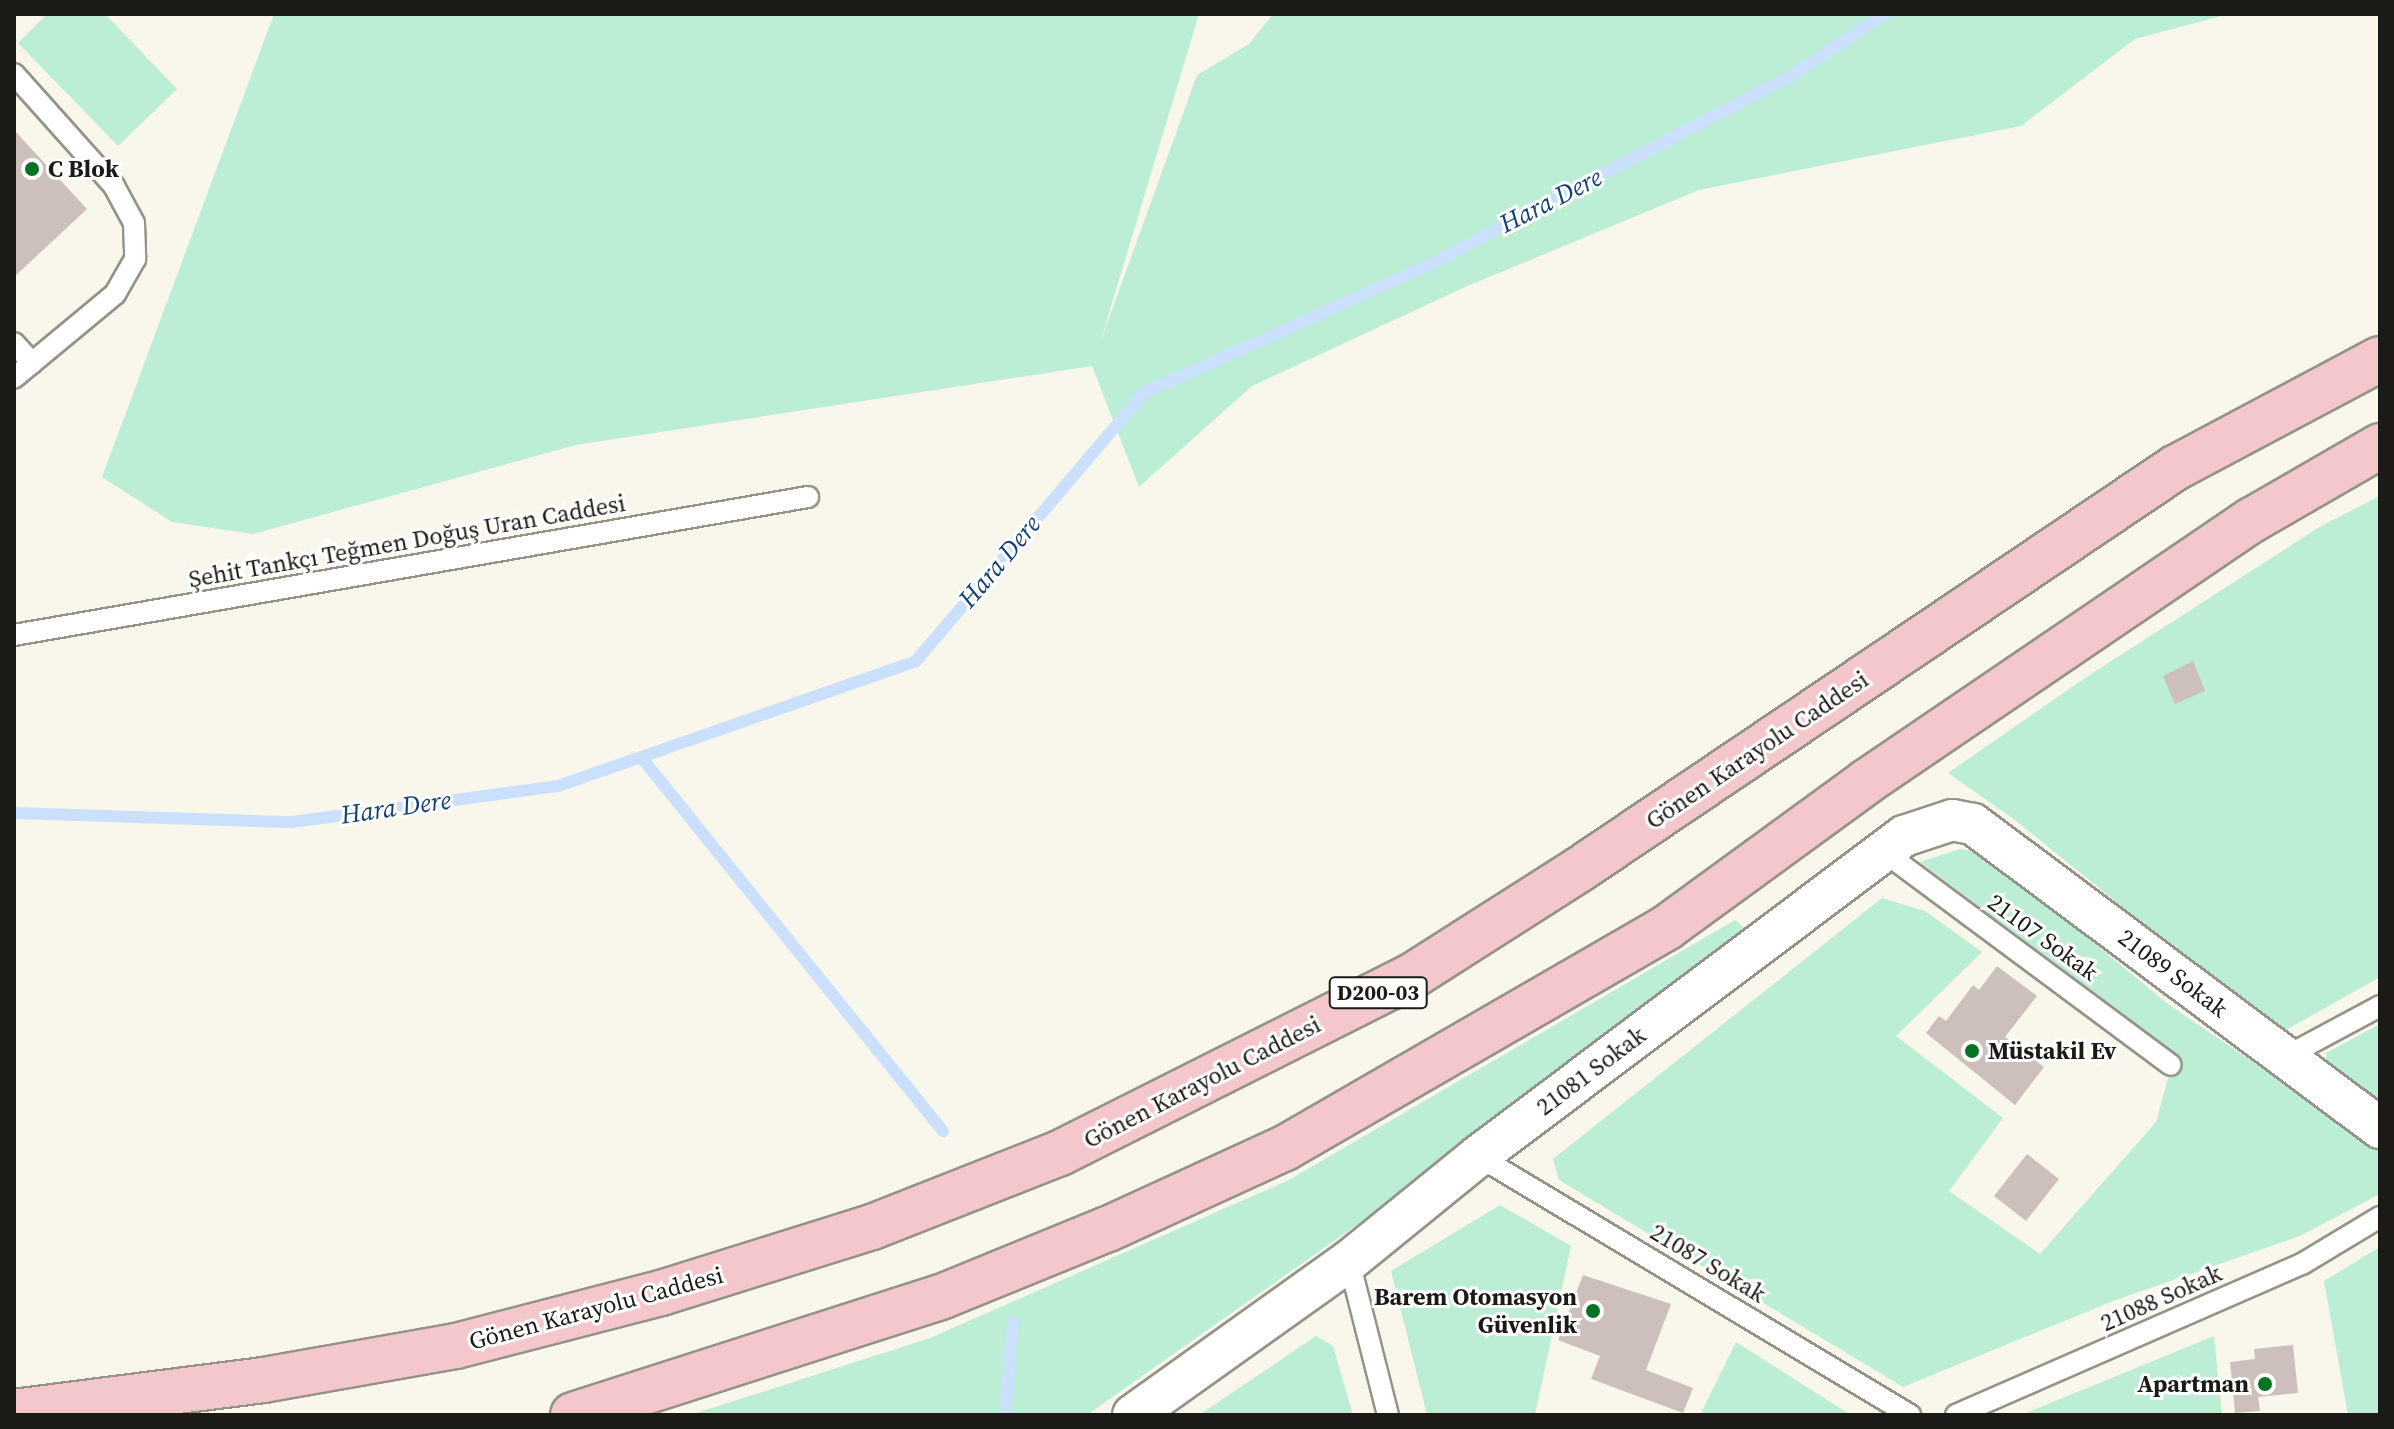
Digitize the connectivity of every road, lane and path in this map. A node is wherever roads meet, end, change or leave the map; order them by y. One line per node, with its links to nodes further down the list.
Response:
1 (14, 74): 4 (lane)
2 (14, 343): 4 (lane)
3 (2380, 359): 18 (highway, Gönen Karayolu Caddesi / D200-03)
4 (32, 363): 5 (lane)
5 (14, 378)
6 (2380, 446): 19 (highway)
7 (808, 497): 8 (lane, Şehit Tankçı Teğmen Doğuş Uran Caddesi)
8 (14, 635)
9 (1884, 852): 10 (street, 21081 Sokak); 13 (lane, 21107 Sokak); 15 (street, 21081 Sokak)
10 (2061, 890): 12 (street, 21089 Sokak)
11 (2380, 1006): 12 (lane)
12 (2285, 1057): 14 (street, 21089 Sokak)
13 (2171, 1065)
14 (2380, 1128)
15 (1478, 1156): 17 (street, 21081 Sokak); 22 (lane, 21087 Sokak)
16 (2380, 1217): 23 (lane, 21088 Sokak)
17 (1349, 1261): 20 (street, 21081 Sokak); 21 (lane)
18 (14, 1412)
19 (573, 1415)
20 (1133, 1415)
21 (1388, 1415)
22 (1910, 1415)
23 (1956, 1415)

